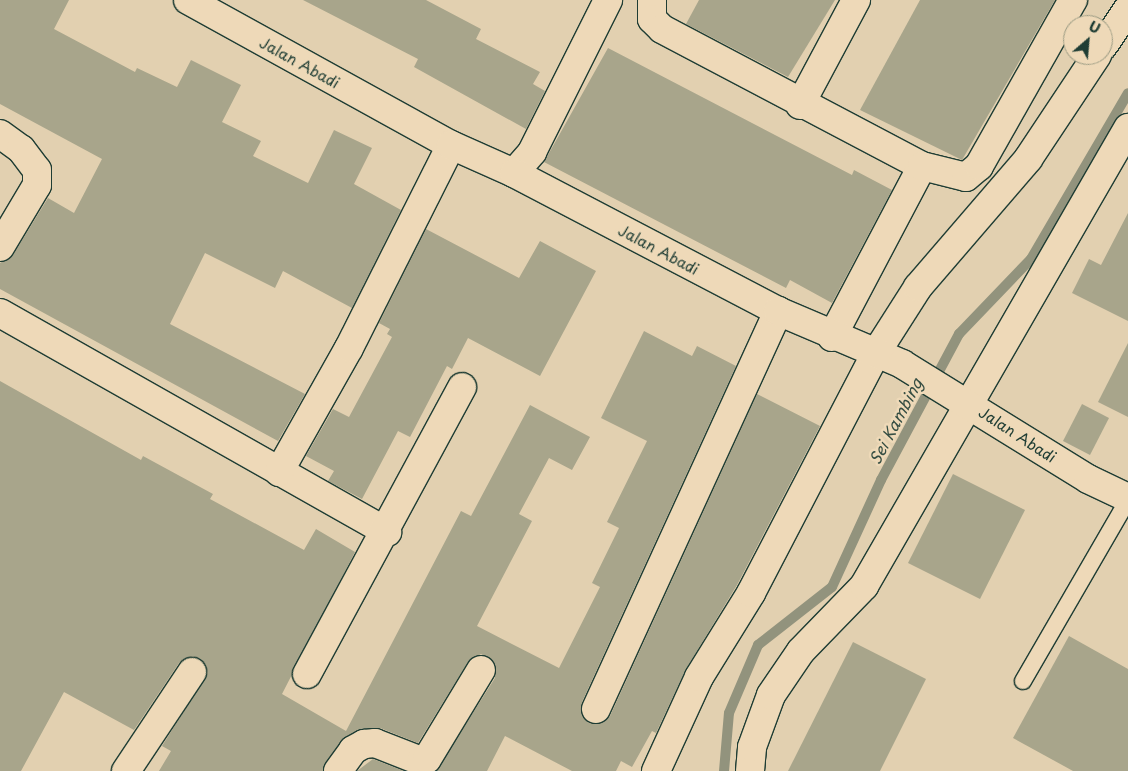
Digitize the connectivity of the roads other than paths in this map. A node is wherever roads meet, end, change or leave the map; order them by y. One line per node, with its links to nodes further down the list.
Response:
1 (188, 0): 12 (street, Jalan Abadi)
2 (608, 0): 14 (street)
3 (652, 0): 9 (street)
4 (856, 0): 9 (street)
5 (1073, 0): 13 (street)
6 (1128, 9): 7 (street)
7 (1113, 31)
8 (1090, 65): 19 (street)
9 (800, 105): 13 (street)
10 (1128, 128): 21 (street)
11 (0, 134): 15 (street)
12 (451, 145): 14 (street, Jalan Abadi); 22 (street)
13 (922, 166): 18 (street)
14 (514, 173): 16 (street, Jalan Abadi)
15 (0, 247)
16 (778, 311): 18 (street, Jalan Abadi); 29 (street)
17 (0, 312): 22 (street)
18 (832, 337): 19 (street, Jalan Abadi)
19 (876, 353): 21 (street, Jalan Abadi); 32 (street)
20 (462, 387): 24 (street)
21 (962, 398): 23 (street, Jalan Abadi); 33 (street)
22 (279, 472): 24 (street)
23 (1126, 492): 28 (lane)
24 (386, 532): 27 (street)
25 (481, 670): 31 (street)
26 (192, 672): 30 (street)
27 (307, 674)
28 (1023, 681)
29 (596, 709)
30 (126, 771)
31 (338, 771)
32 (656, 771)
33 (750, 771)

